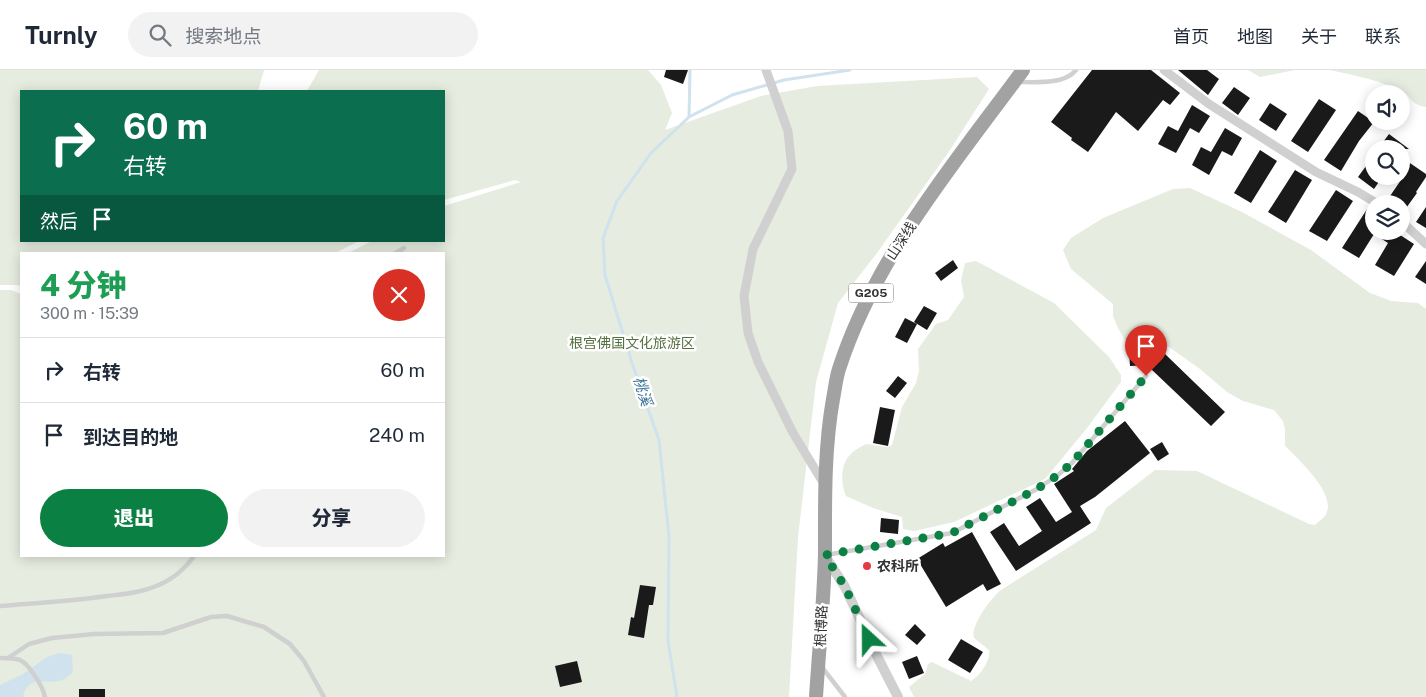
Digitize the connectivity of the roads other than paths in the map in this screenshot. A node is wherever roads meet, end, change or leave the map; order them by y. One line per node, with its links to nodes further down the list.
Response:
1 (766, 70): 12 (street)
2 (1023, 70): 5 (highway, 山深线 / G205)
3 (1076, 70): 5 (lane)
4 (1164, 70): 6 (street)
5 (1014, 82): 12 (highway, 山深线 / G205)
6 (1365, 196)
7 (1410, 229): 8 (street)
8 (1426, 244)
9 (404, 248): 10 (lane)
10 (397, 252)
11 (1146, 376): 13 (lane)
12 (824, 484): 13 (highway, 山深线 / G205)
13 (825, 555): 18 (highway, 根博路 / G205); 23 (street)
14 (193, 557): 15 (lane)
15 (0, 606)
16 (0, 658): 17 (lane)
17 (8, 658): 19 (lane); 20 (lane)
18 (818, 663): 21 (highway, 根博路 / G205); 22 (lane)
19 (45, 697)
20 (324, 697)
21 (816, 697)
22 (845, 697)
23 (898, 697)

